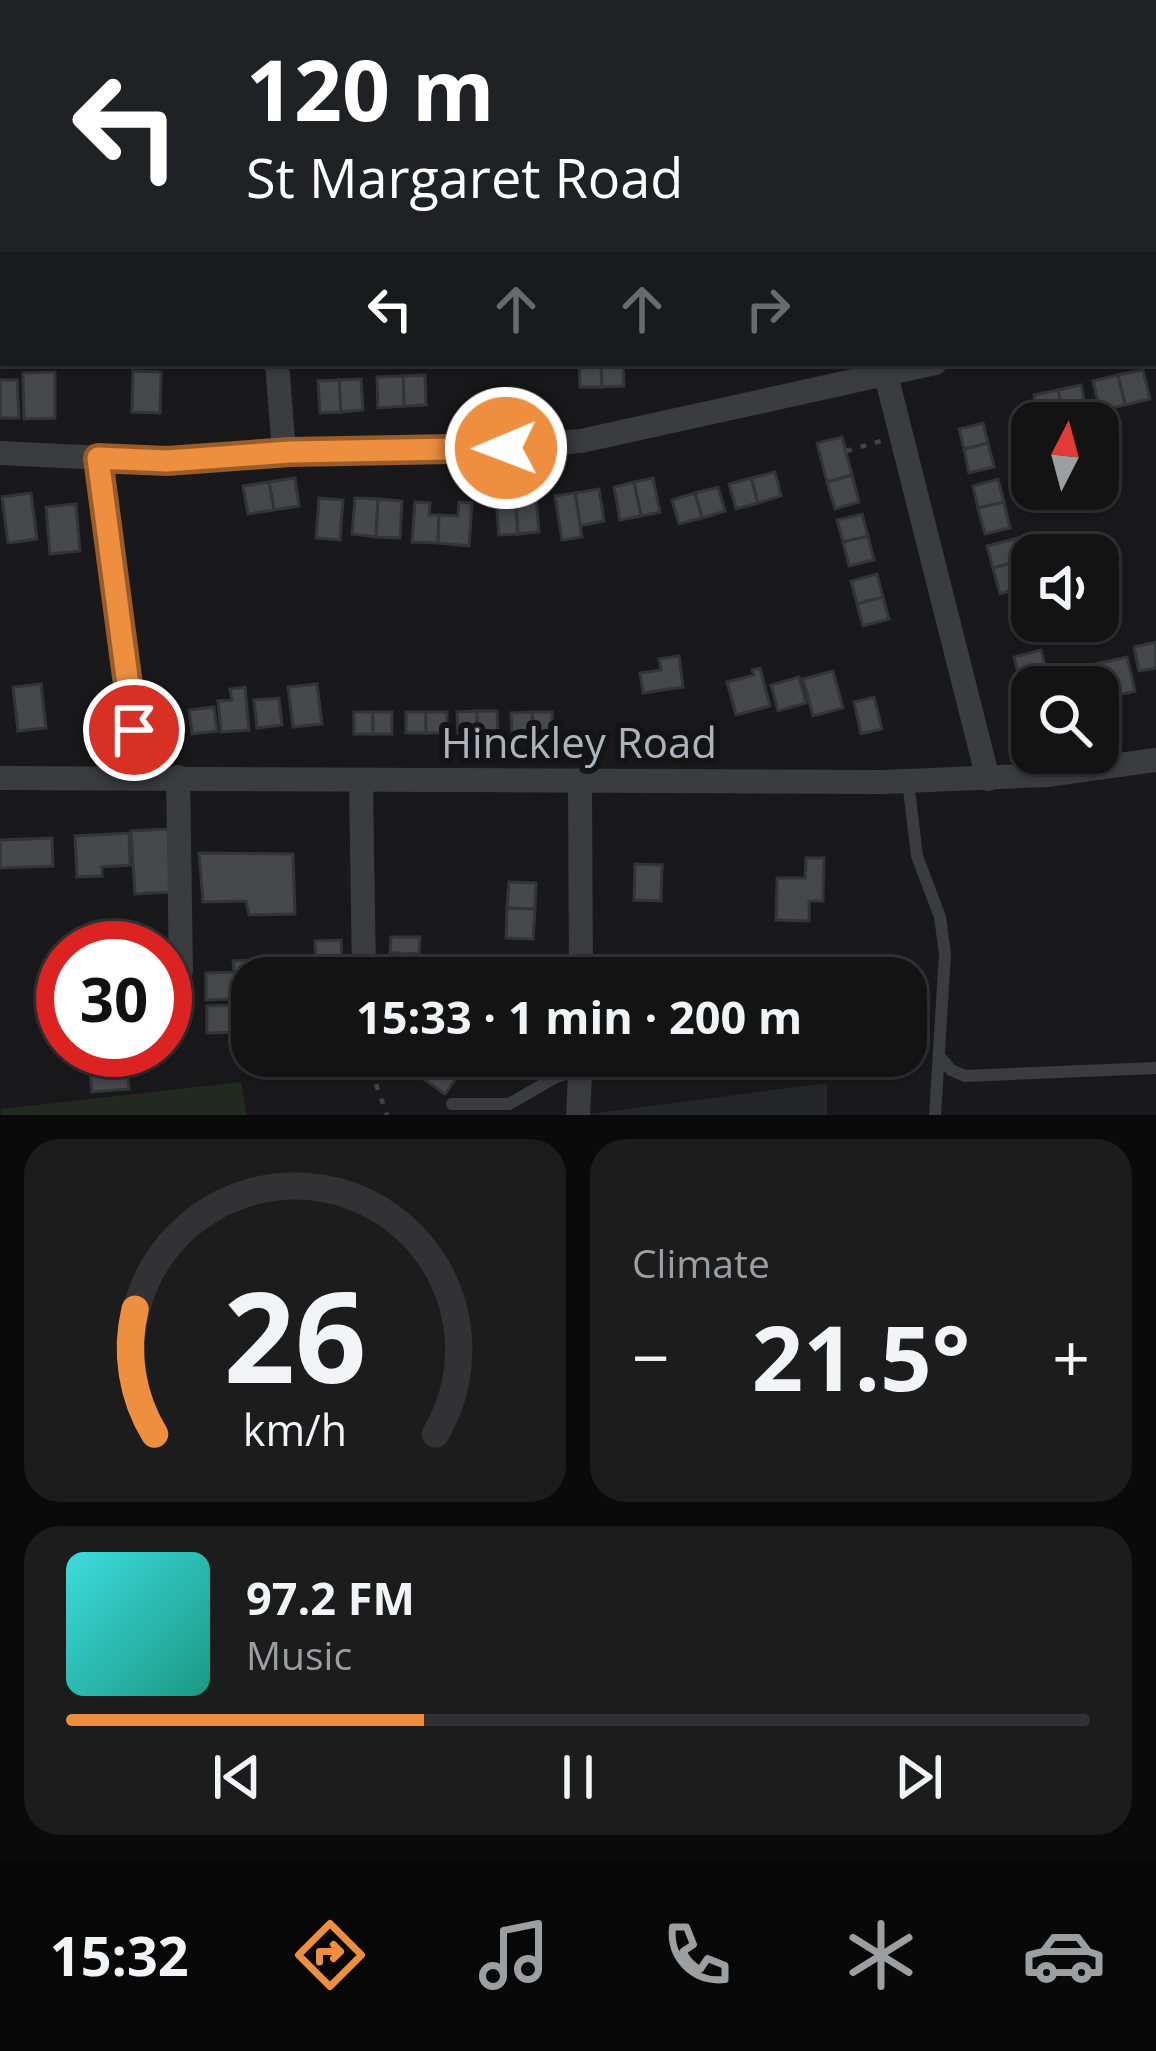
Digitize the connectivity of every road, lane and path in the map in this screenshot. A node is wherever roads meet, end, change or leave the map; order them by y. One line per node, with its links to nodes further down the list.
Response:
1 (277, 366): 6 (street)
2 (923, 366): 3 (street)
3 (886, 375): 4 (street); 6 (street)
4 (901, 435): 5 (path); 13 (street)
5 (846, 451)
6 (284, 452): 8 (street)
7 (0, 453): 8 (street)
8 (98, 458): 10 (street)
9 (1154, 767): 13 (street, Hinckley Road)
10 (139, 776): 11 (street, Hinckley Road); 12 (street, Hinckley Road)
11 (178, 777): 14 (street, Hinckley Road); 17 (street)
12 (0, 778)
13 (988, 779): 16 (street, Hinckley Road)
14 (362, 780): 15 (street, Hinckley Road); 18 (street)
15 (580, 780): 16 (street, Hinckley Road); 19 (street)
16 (908, 781): 20 (lane)
17 (181, 921)
18 (364, 957)
19 (581, 957)
20 (941, 1058): 21 (lane); 28 (lane)
21 (1156, 1068)
22 (373, 1077): 26 (path)
23 (556, 1077): 25 (lane)
24 (580, 1077): 27 (street)
25 (452, 1104)
26 (387, 1115)
27 (578, 1115)
28 (935, 1115)

